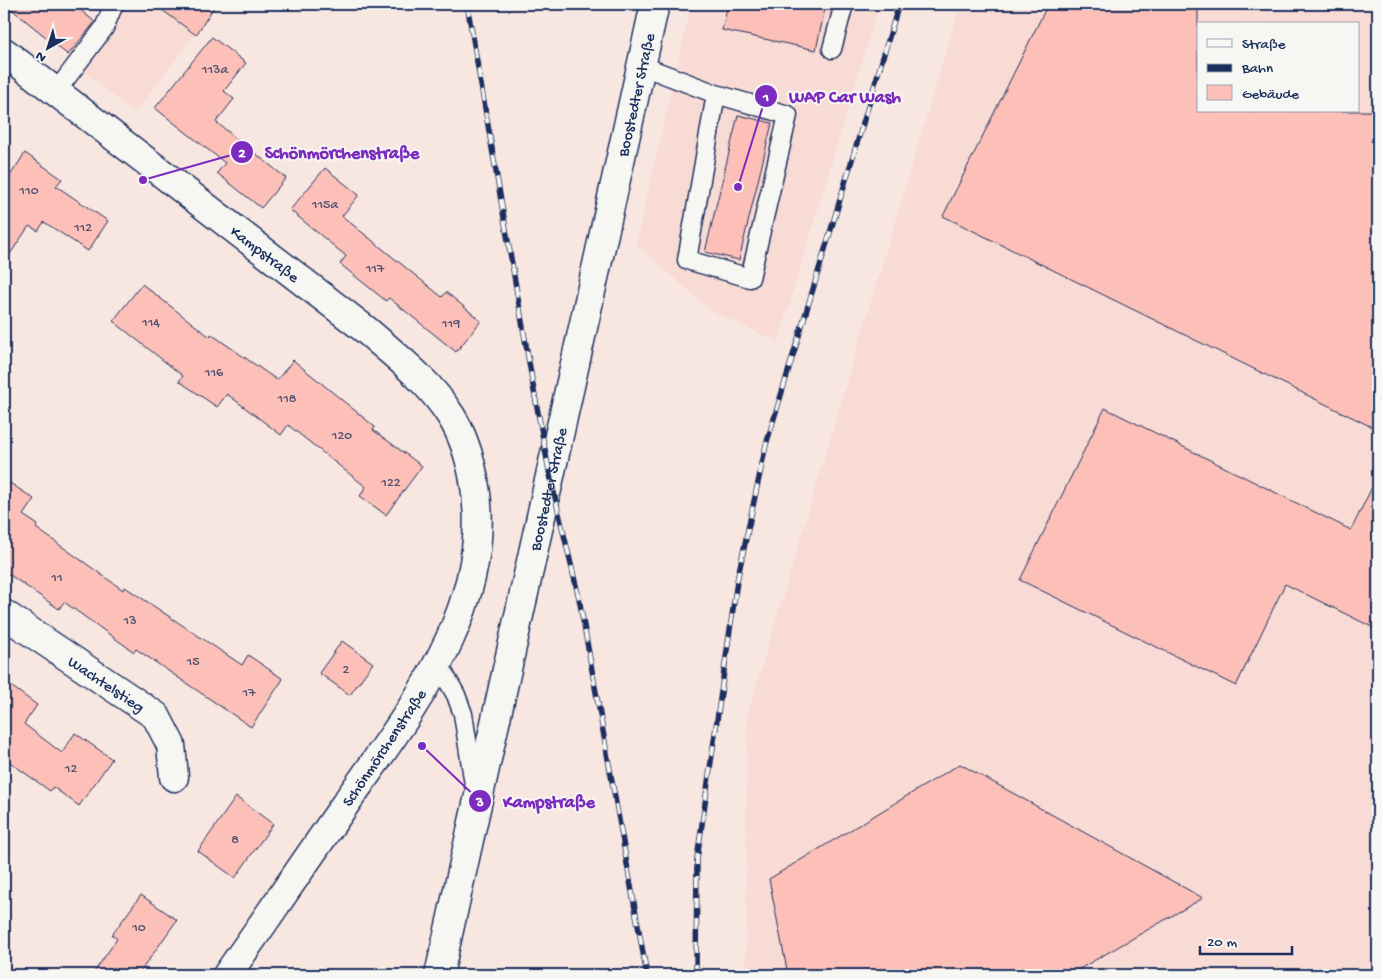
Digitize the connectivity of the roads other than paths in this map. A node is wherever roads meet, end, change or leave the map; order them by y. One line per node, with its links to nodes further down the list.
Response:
1 (114, 4): 7 (lane)
2 (654, 4): 6 (street, Boostedter Straße)
3 (844, 4): 4 (lane)
4 (832, 49)
5 (4, 52): 7 (street, Kampstraße)
6 (640, 65): 8 (lane); 13 (street, Boostedter Straße)
7 (55, 93): 9 (street, Kampstraße)
8 (716, 94): 8 (lane)
9 (477, 494): 11 (street, Schönmörchenstraße)
10 (4, 614): 12 (street, Wachtelstieg)
11 (438, 663): 13 (lane); 14 (street, Schönmörchenstraße)
12 (174, 777)
13 (477, 802): 15 (street, Boostedter Straße)
14 (227, 975)
15 (439, 975)

